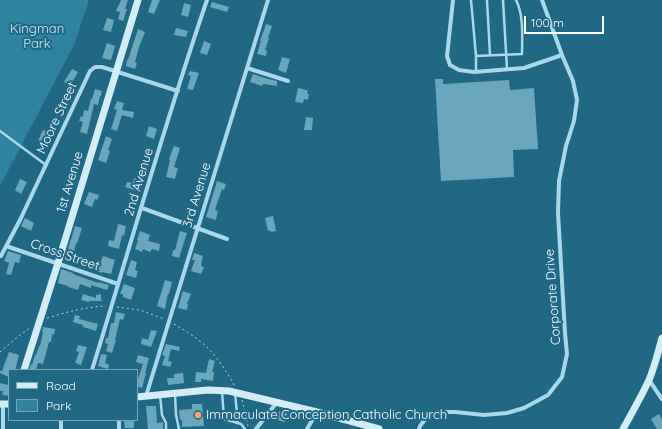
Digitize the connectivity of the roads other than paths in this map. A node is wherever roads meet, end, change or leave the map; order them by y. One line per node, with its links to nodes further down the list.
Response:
1 (138, 0): 16 (street, 1st Avenue)
2 (207, 0): 19 (street, 2nd Avenue)
3 (268, 0): 14 (street, 3rd Avenue)
4 (453, 0): 17 (street)
5 (471, 0): 13 (lane)
6 (487, 0): 11 (lane)
7 (504, 0): 10 (lane)
8 (516, 0): 10 (lane)
9 (542, 0): 12 (street, Corporate Drive)
10 (506, 54): 11 (lane); 15 (lane)
11 (490, 55): 13 (lane)
12 (562, 55): 15 (street); 51 (street, Corporate Drive)
13 (476, 56): 17 (lane)
14 (247, 68): 18 (street); 23 (street, 3rd Avenue)
15 (507, 69): 17 (street)
16 (116, 72): 19 (street, Moore Street); 21 (street, Moore Street); 27 (street, 1st Avenue)
17 (476, 72)
18 (288, 81)
19 (178, 91): 22 (street, 2nd Avenue)
20 (0, 131): 21 (lane)
21 (46, 165): 25 (street, Moore Street)
22 (142, 208): 23 (street); 28 (street, 2nd Avenue)
23 (197, 229): 24 (street); 37 (street, 3rd Avenue)
24 (227, 239)
25 (6, 246): 26 (street, Moore Street); 27 (street, Cross Street)
26 (1, 256)
27 (58, 263): 28 (street, Cross Street); 30 (street, 1st Avenue)
28 (118, 284): 31 (street, 2nd Avenue)
29 (662, 338): 32 (street)
30 (24, 369)
31 (92, 369)
32 (649, 380): 39 (street); 52 (street)
33 (235, 390): 34 (street); 40 (street); 43 (lane)
34 (222, 391): 35 (street); 43 (lane)
35 (175, 393): 36 (street); 46 (lane)
36 (160, 395): 37 (street); 45 (lane)
37 (146, 396): 38 (street)
38 (138, 397)
39 (662, 399)
40 (277, 402): 42 (street); 48 (street)
41 (4, 404): 44 (street)
42 (317, 412): 49 (street); 50 (street)
43 (238, 423): 47 (lane)
44 (3, 429)
45 (166, 429)
46 (179, 429)
47 (245, 429)
48 (256, 429)
49 (307, 429)
50 (379, 429)
51 (419, 429)
52 (623, 429)

